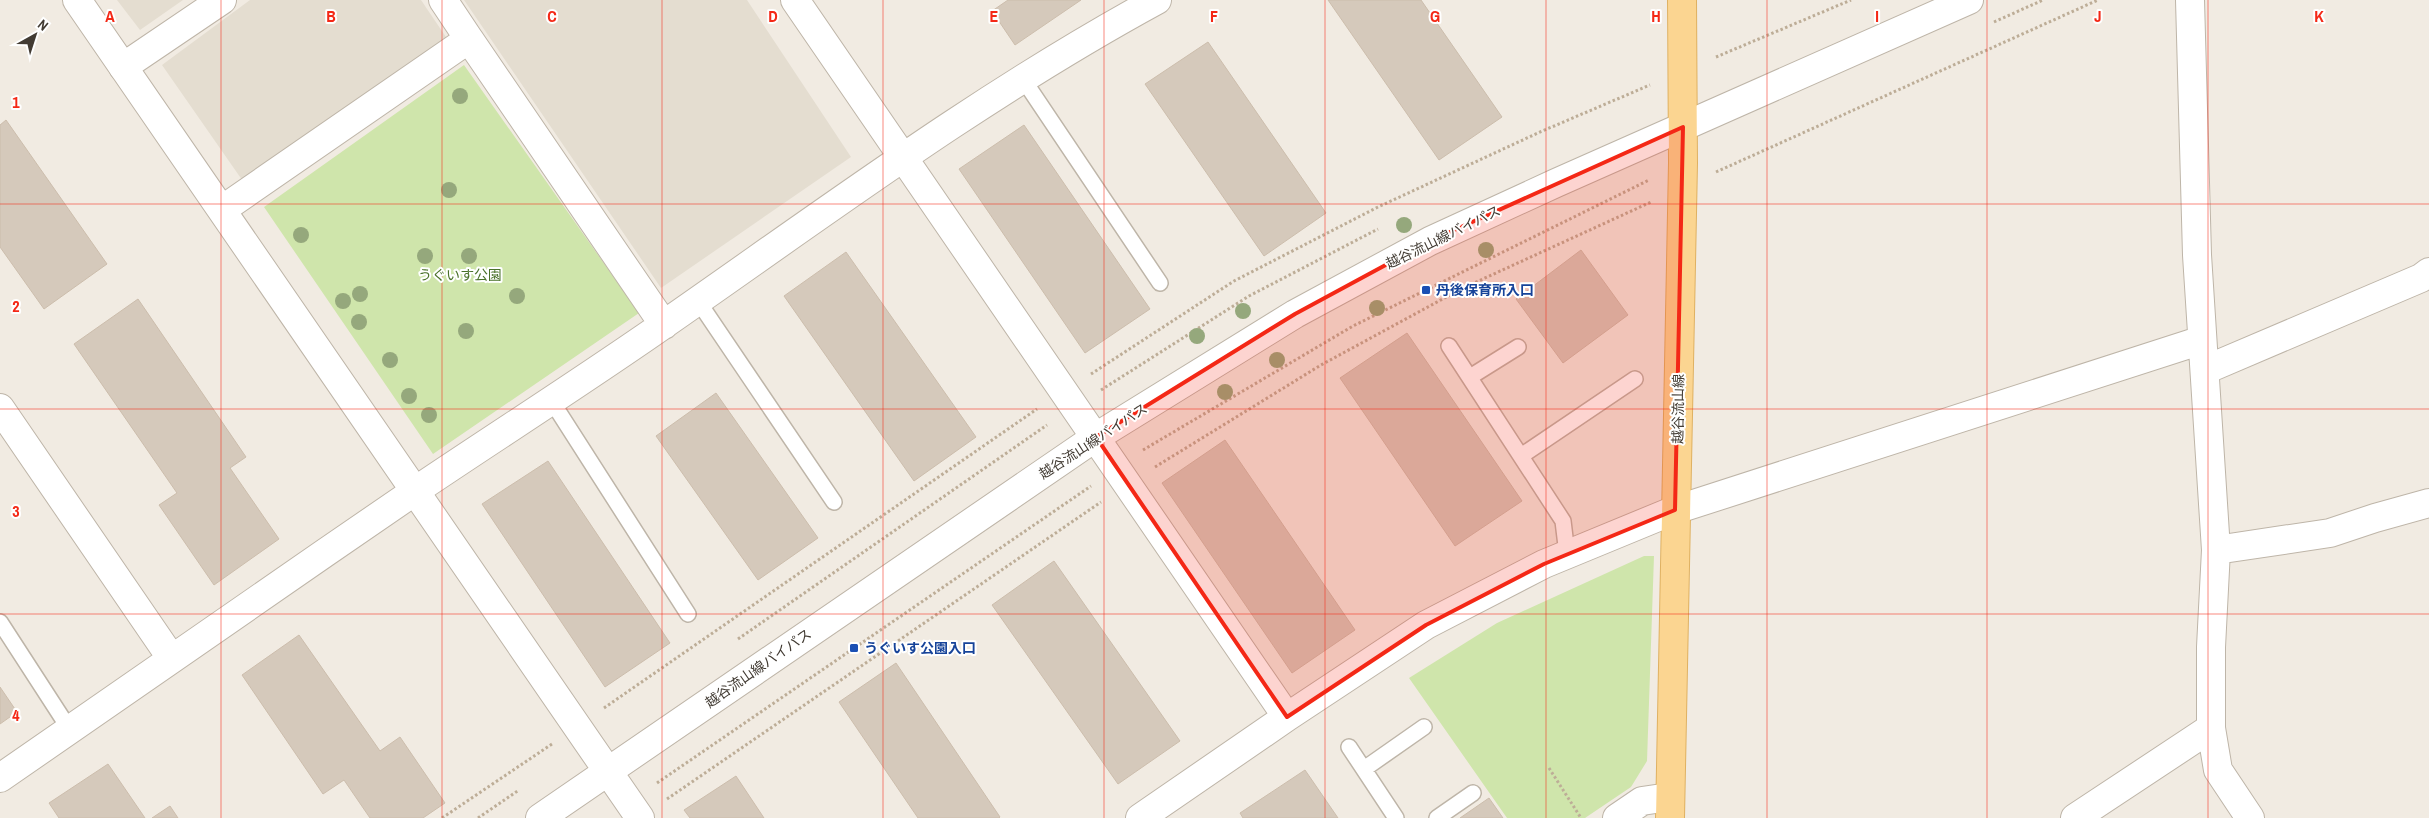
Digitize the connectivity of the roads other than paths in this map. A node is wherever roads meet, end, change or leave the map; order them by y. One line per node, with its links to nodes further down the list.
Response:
1 (77, 0): 10 (street)
2 (443, 0): 9 (street)
3 (795, 0): 13 (street)
4 (1157, 0): 11 (street)
5 (1682, 0): 12 (main road, 越谷流山線)
6 (1968, 0): 12 (street, 越谷流山線バイパス)
7 (2190, 0): 19 (street)
8 (218, 1): 10 (street)
9 (469, 39): 14 (street); 18 (street)
10 (123, 67): 14 (street)
11 (1023, 79): 13 (street); 16 (lane)
12 (1683, 127): 27 (street, 越谷流山線バイパス); 32 (main road, 越谷流山線)
13 (903, 156): 17 (street); 27 (street)
14 (223, 209): 29 (street)
15 (2429, 272): 22 (street)
16 (1160, 283)
17 (698, 301): 18 (street); 30 (lane)
18 (664, 325): 25 (street)
19 (2202, 340): 22 (street); 32 (street)
20 (1449, 346): 23 (lane)
21 (1518, 346): 23 (lane)
22 (2205, 370): 33 (street)
23 (1470, 377): 28 (lane)
24 (1635, 378): 28 (lane)
25 (551, 400): 29 (street); 35 (lane)
26 (0, 408): 37 (street)
27 (1096, 437): 38 (street); 44 (street, 越谷流山線バイパス)
28 (1521, 456): 34 (lane)
29 (415, 492): 37 (street); 44 (street)
30 (834, 502)
31 (2429, 504): 33 (street)
32 (1675, 510): 34 (street); 47 (main road, 越谷流山線)
33 (2216, 550): 40 (street)
34 (1567, 554): 38 (street)
35 (688, 614)
36 (0, 622): 41 (lane)
37 (172, 659): 41 (street)
38 (1287, 717): 50 (street)
39 (1424, 727): 43 (lane)
40 (2211, 728): 54 (street); 55 (street)
41 (70, 730): 45 (street)
42 (1349, 747): 43 (lane)
43 (1364, 769): 51 (lane)
44 (608, 772): 48 (street); 49 (street, 越谷流山線バイパス)
45 (0, 778)
46 (1473, 793): 52 (lane)
47 (1669, 808): 53 (street)
48 (636, 812)
49 (540, 818)
50 (1140, 818)
51 (1396, 818)
52 (1437, 818)
53 (1617, 818)
54 (2075, 818)
55 (2250, 818)

